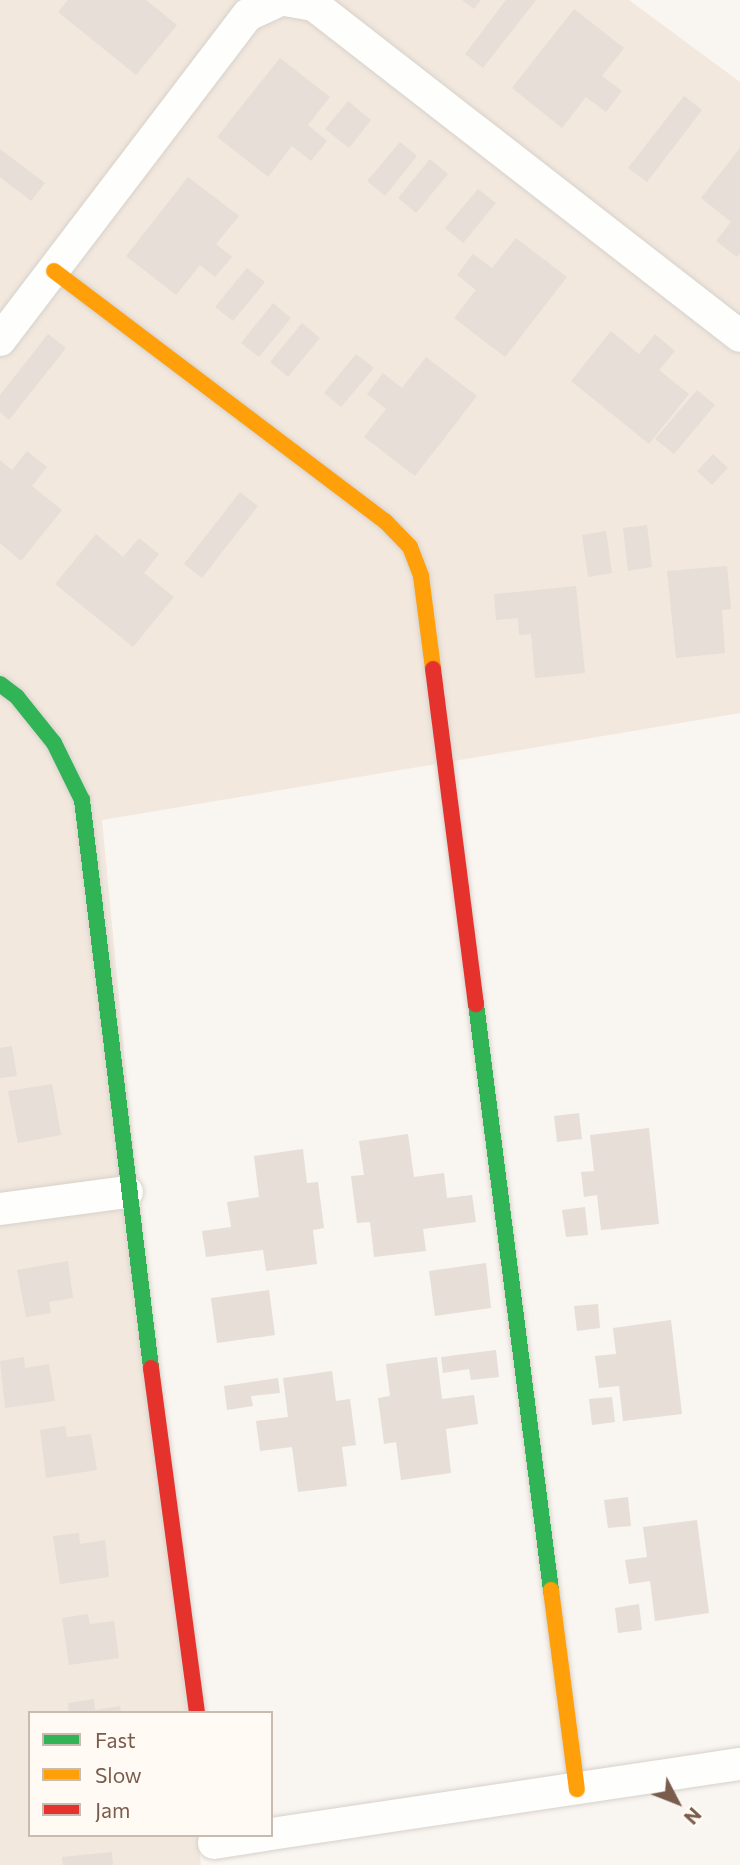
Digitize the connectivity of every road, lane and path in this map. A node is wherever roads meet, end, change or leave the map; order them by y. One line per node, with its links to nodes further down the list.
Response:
1 (283, 0): 2 (street); 3 (street)
2 (54, 271): 4 (street); 10 (street)
3 (740, 336)
4 (0, 340)
5 (0, 684): 6 (street)
6 (127, 1192): 7 (street); 8 (street)
7 (0, 1209)
8 (197, 1711)
9 (740, 1764): 10 (street)
10 (577, 1789): 11 (street)
11 (273, 1834)
12 (257, 1837): 13 (street)
13 (215, 1848)

